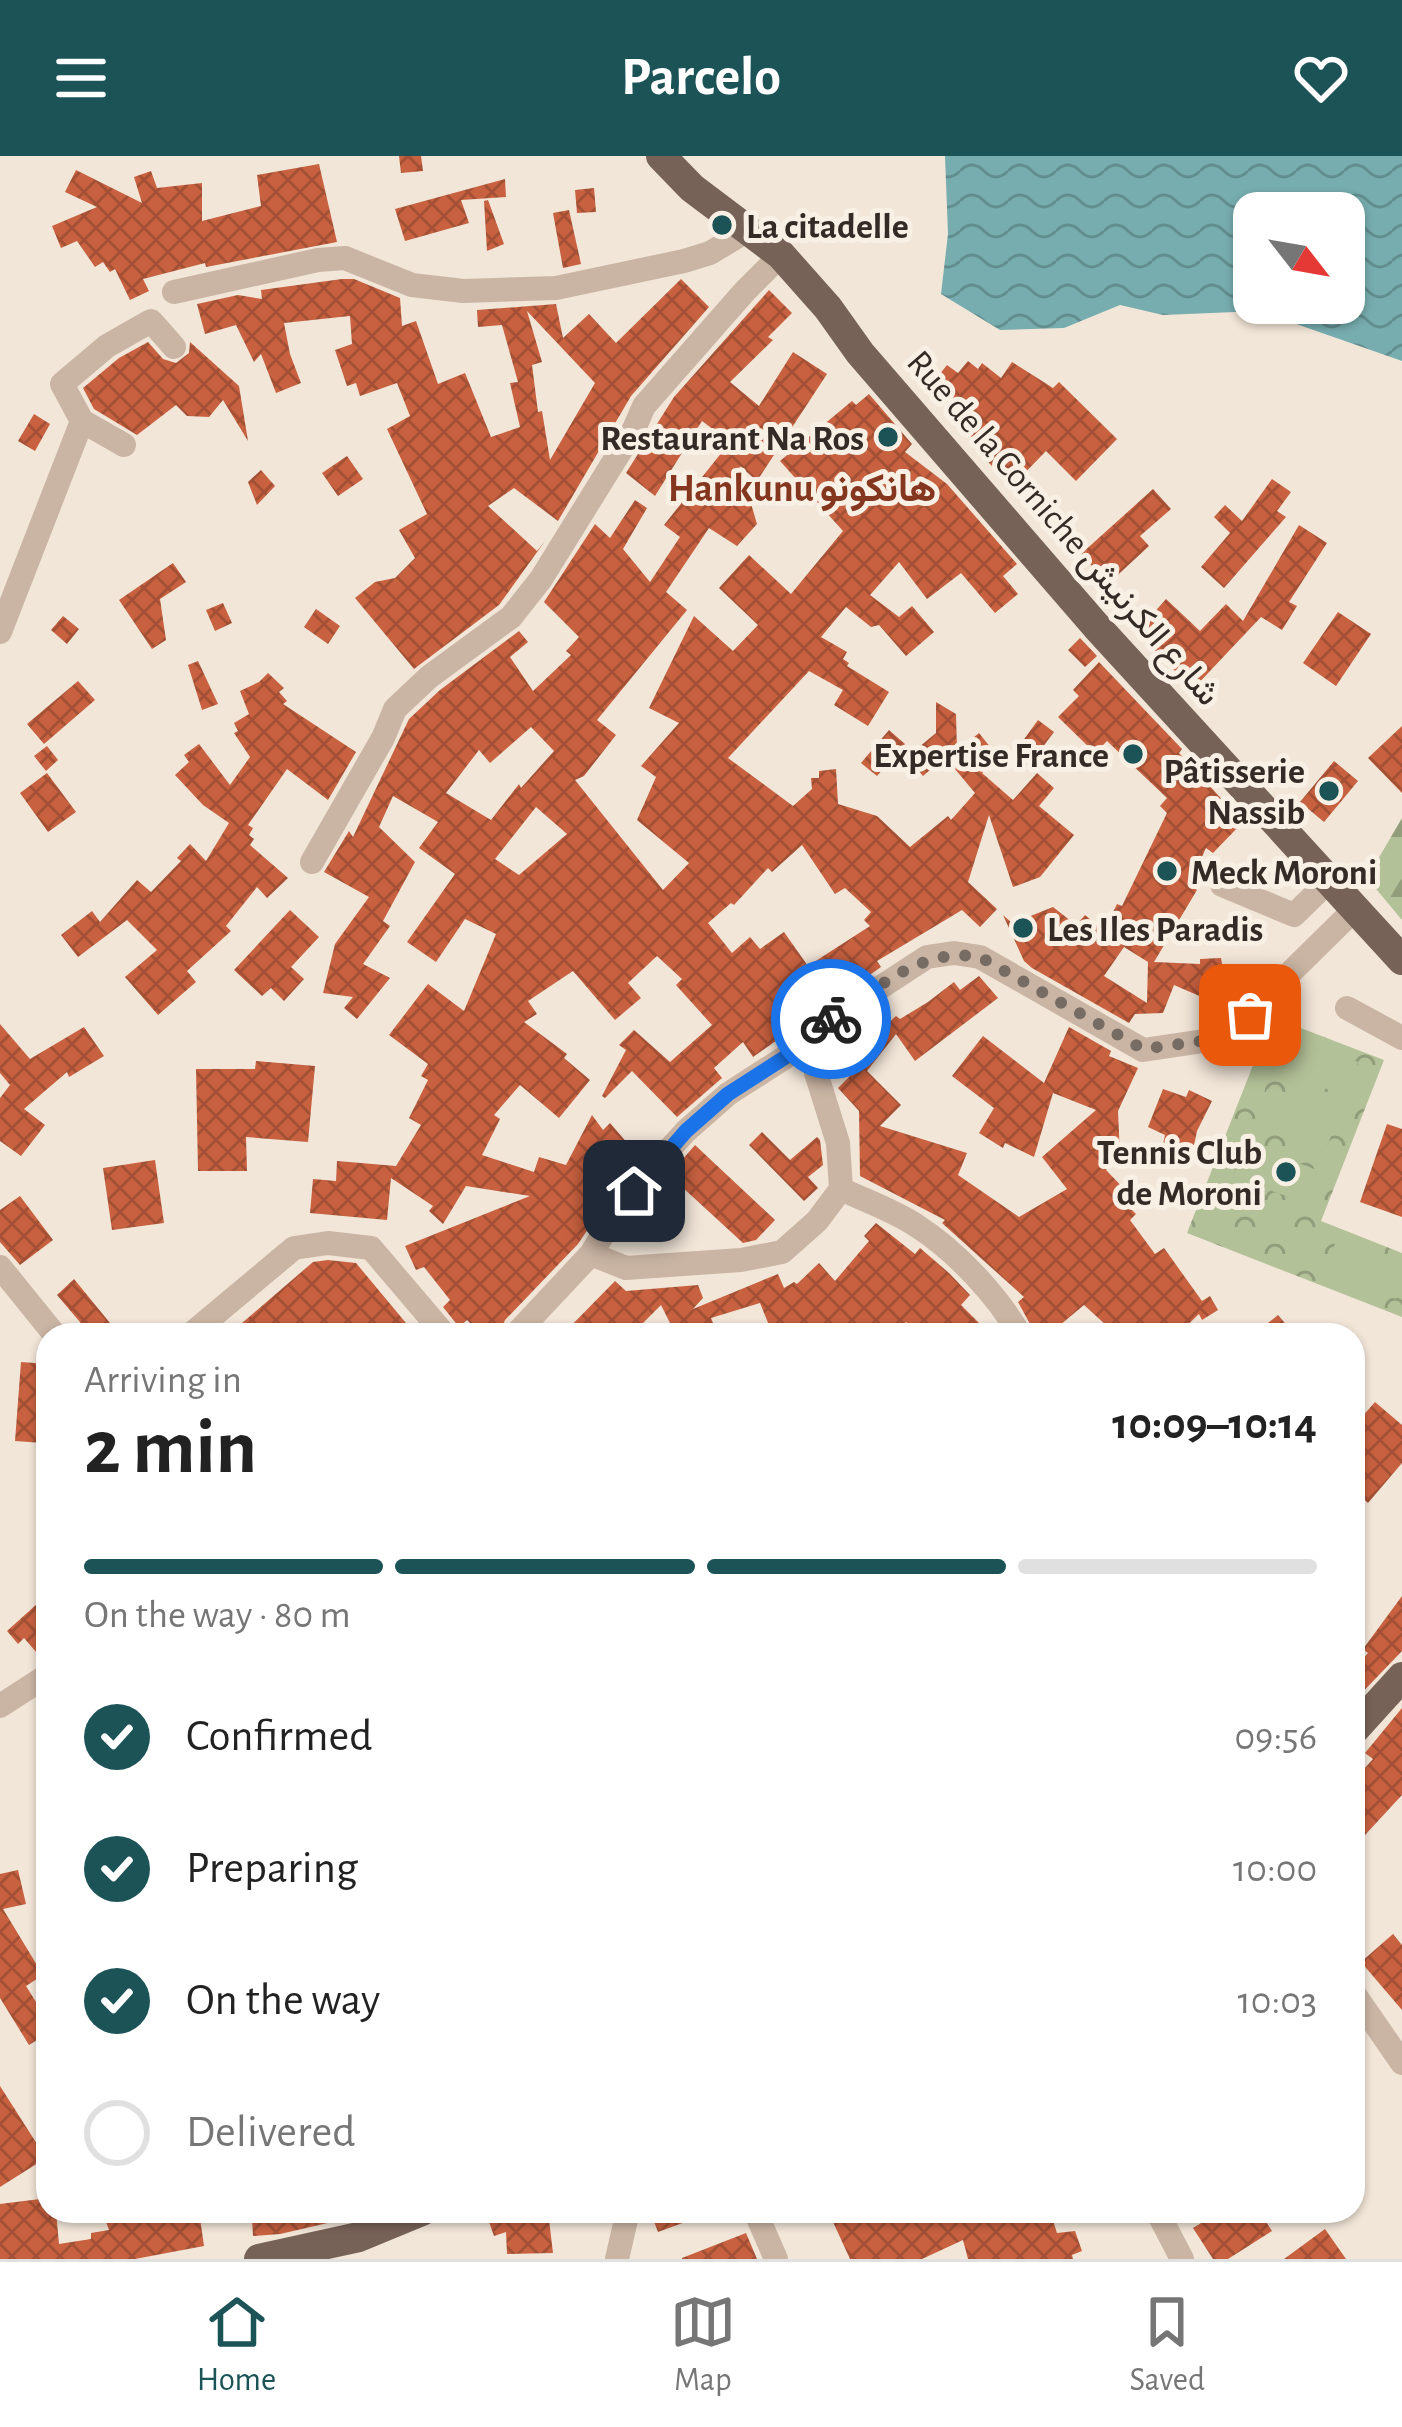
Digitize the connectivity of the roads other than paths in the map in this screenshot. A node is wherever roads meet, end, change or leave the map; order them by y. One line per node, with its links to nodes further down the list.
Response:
1 (662, 156): 2 (main road, Rue de la Corniche شارع الكرنيش)
2 (748, 230): 3 (main road, Rue de la Corniche شارع الكرنيش); 4 (street)
3 (782, 255): 9 (street); 10 (main road, Rue de la Corniche شارع الكرنيش)
4 (174, 292)
5 (174, 347): 6 (street)
6 (82, 422): 7 (street); 8 (street)
7 (124, 446)
8 (0, 632)
9 (312, 862)
10 (1330, 880): 11 (street); 12 (main road, Rue de la Corniche شارع الكرنيش)
11 (1222, 885)
12 (1357, 907): 13 (main road, Rue de la Corniche شارع الكرنيش); 15 (street)
13 (1402, 960)
14 (1347, 1008): 16 (street)
15 (818, 1028): 17 (street); 18 (street)
16 (1402, 1038)
17 (841, 1189): 18 (street); 24 (street)
18 (591, 1254): 23 (street)
19 (0, 1268): 20 (street)
20 (46, 1323)
21 (204, 1323): 22 (street)
22 (435, 1323)
23 (526, 1323)
24 (1013, 1323)
25 (1402, 1677): 28 (main road)
26 (36, 1684): 27 (street)
27 (0, 1706)
28 (1365, 1718)
29 (1365, 2009): 30 (street)
30 (1402, 2063)
31 (399, 2223): 35 (main road)
32 (625, 2223): 37 (street)
33 (760, 2223): 38 (street)
34 (1163, 2223): 39 (street)
35 (349, 2249): 36 (main road)
36 (259, 2259)
37 (617, 2259)
38 (776, 2259)
39 (1182, 2259)

